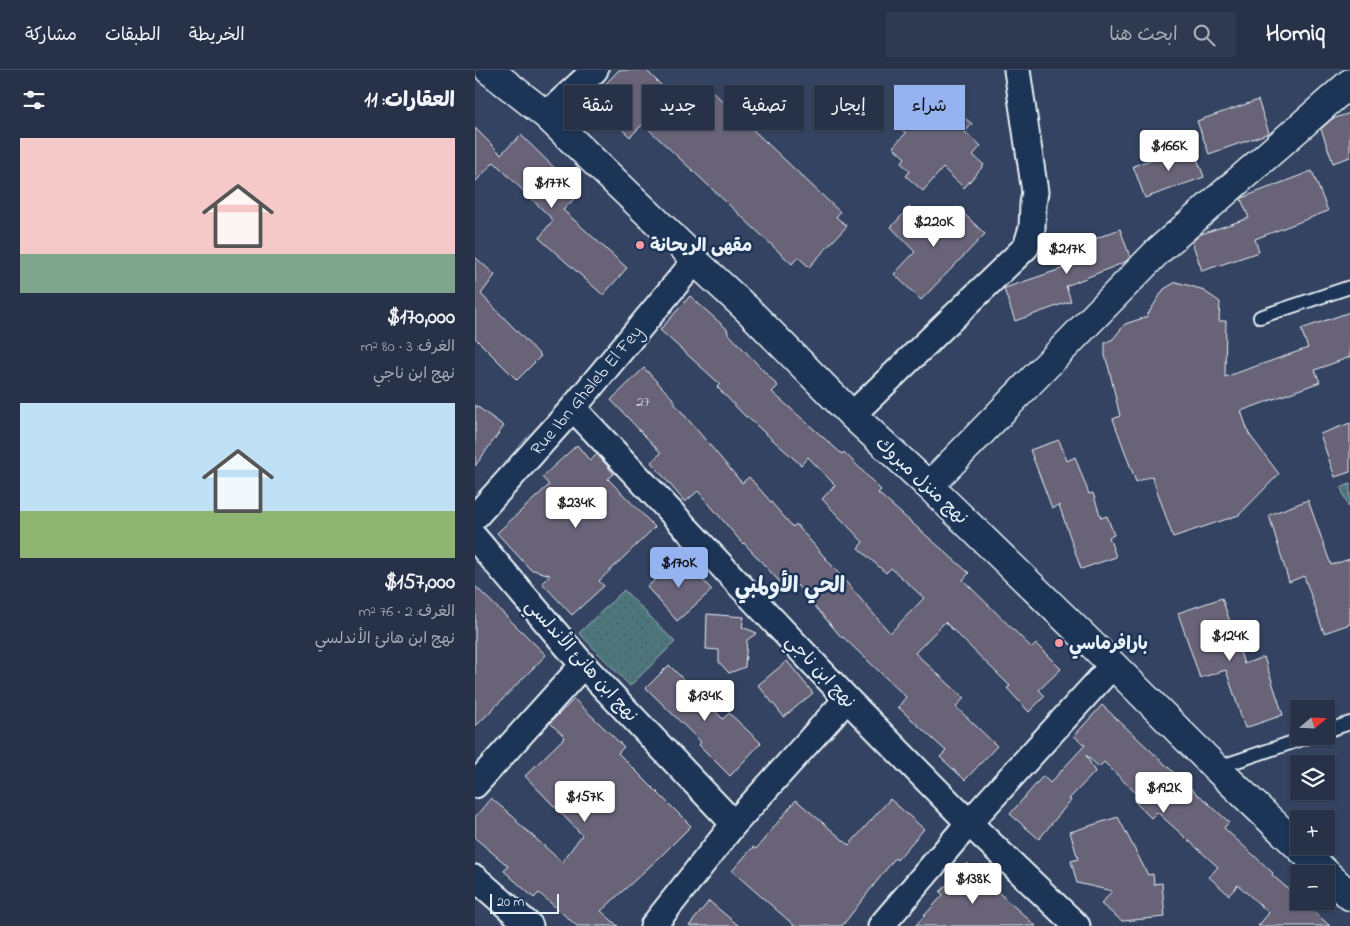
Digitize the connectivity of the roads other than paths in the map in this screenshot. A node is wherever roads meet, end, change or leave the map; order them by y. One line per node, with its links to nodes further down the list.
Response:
1 (489, 70): 5 (street, نهج منزل مبروك)
2 (595, 70): 5 (street)
3 (1017, 70): 10 (street)
4 (1350, 83): 11 (street)
5 (546, 115): 6 (street, نهج منزل مبروك)
6 (695, 261): 9 (street, Rue Ibn Ghaleb El Fey); 10 (street, نهج منزل مبروك)
7 (1350, 287): 8 (lane)
8 (1260, 317)
9 (573, 408): 12 (street, Rue Ibn Ghaleb El Fey); 16 (street, نهج ابن ناجي)
10 (853, 415): 11 (street, نهج منزل مبروك)
11 (929, 486): 15 (street, نهج منزل مبروك)
12 (475, 517)
13 (475, 538): 14 (street, نهج ابن هانئ الأندلسي)
14 (583, 665): 21 (street); 23 (street, نهج ابن هانئ الأندلسي)
15 (1113, 665): 20 (street, نهج منزل مبروك); 22 (street)
16 (847, 699): 22 (street, نهج ابن ناجي); 23 (street)
17 (1350, 723): 18 (lane)
18 (1335, 728)
19 (1290, 743): 20 (lane)
20 (1216, 768): 25 (street, نهج منزل مبروك)
21 (475, 785)
22 (969, 823): 28 (street); 29 (street, نهج ابن ناجي)
23 (734, 824): 27 (street)
24 (475, 878): 26 (street)
25 (1350, 896)
26 (530, 926)
27 (653, 926)
28 (881, 926)
29 (1077, 926)

